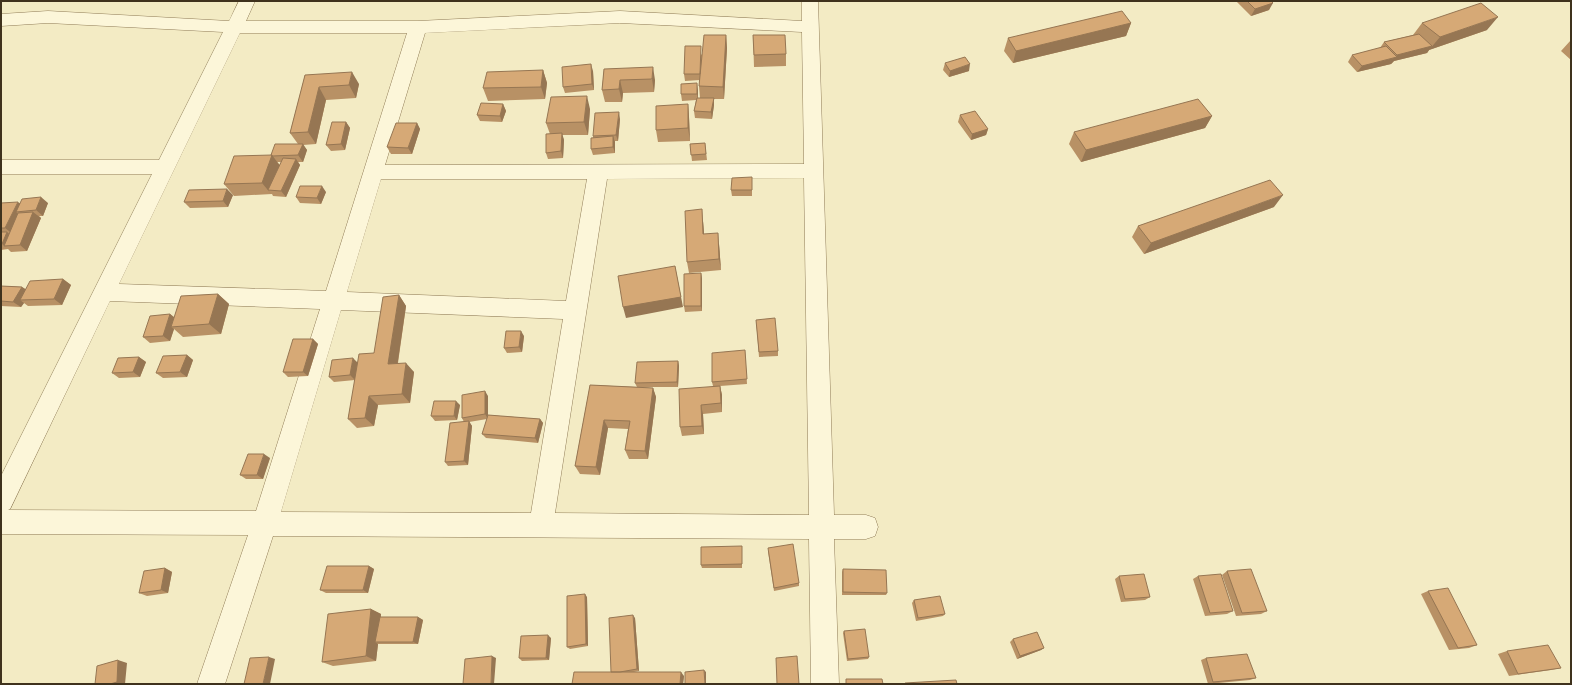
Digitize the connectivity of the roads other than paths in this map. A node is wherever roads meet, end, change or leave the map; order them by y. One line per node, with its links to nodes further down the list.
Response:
1 (58, 1): 5 (street)
2 (246, 1): 7 (street)
3 (810, 1): 9 (street)
4 (621, 9): 8 (street); 9 (street)
5 (48, 18): 6 (street); 7 (street)
6 (1, 20)
7 (234, 27): 8 (street); 11 (street)
8 (418, 27): 14 (street)
9 (810, 27): 12 (street)
10 (1, 167): 11 (street)
11 (165, 167): 15 (street)
12 (814, 170): 13 (street); 22 (street)
13 (598, 171): 14 (street); 17 (street)
14 (373, 172): 16 (street)
15 (104, 292): 16 (street); 18 (street)
16 (333, 301): 17 (street); 20 (street)
17 (576, 310): 21 (street)
18 (1, 501)
19 (1, 522): 20 (street)
20 (265, 523): 21 (street); 24 (street)
21 (541, 525): 22 (street)
22 (822, 526): 23 (street); 25 (street)
23 (866, 527)
24 (211, 684)
25 (825, 684)

